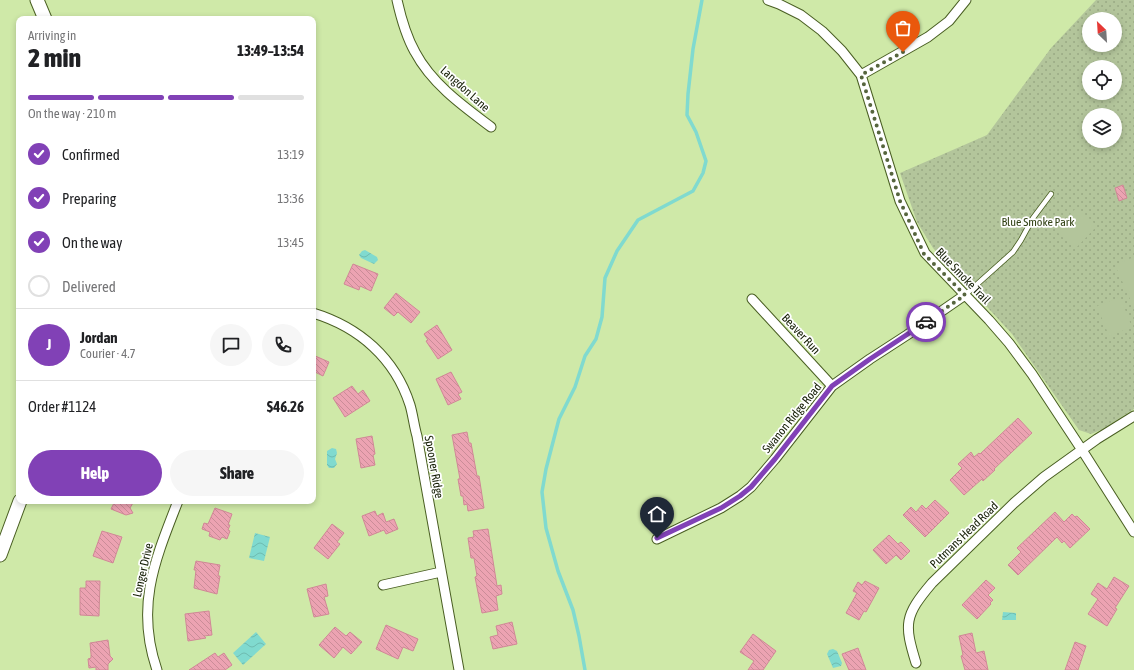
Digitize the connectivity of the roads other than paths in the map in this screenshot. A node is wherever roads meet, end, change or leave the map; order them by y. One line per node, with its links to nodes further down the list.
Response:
1 (37, 0): 5 (street)
2 (397, 0): 7 (street, Langdon Lane)
3 (768, 0): 6 (street, Blue Smoke Trail)
4 (966, 0): 6 (street)
5 (44, 16)
6 (861, 75): 9 (street, Blue Smoke Trail)
7 (491, 127)
8 (1051, 194): 9 (lane)
9 (965, 295): 12 (street, Swanon Ridge Road); 14 (street, Blue Smoke Trail)
10 (752, 299): 12 (street, Beaver Run)
11 (316, 314): 20 (street, Spooner Ridge)
12 (832, 386): 18 (street, Swanon Ridge Road)
13 (1134, 416): 14 (street, Putmans Head Road)
14 (1082, 450): 17 (street, Blue Smoke Trail); 22 (street, Putmans Head Road)
15 (19, 504): 19 (street)
16 (177, 504): 23 (street, Longer Drive)
17 (1134, 532)
18 (657, 538)
19 (0, 554)
20 (441, 572): 21 (street); 24 (street, Spooner Ridge)
21 (383, 585)
22 (916, 663)
23 (157, 670)
24 (459, 670)

